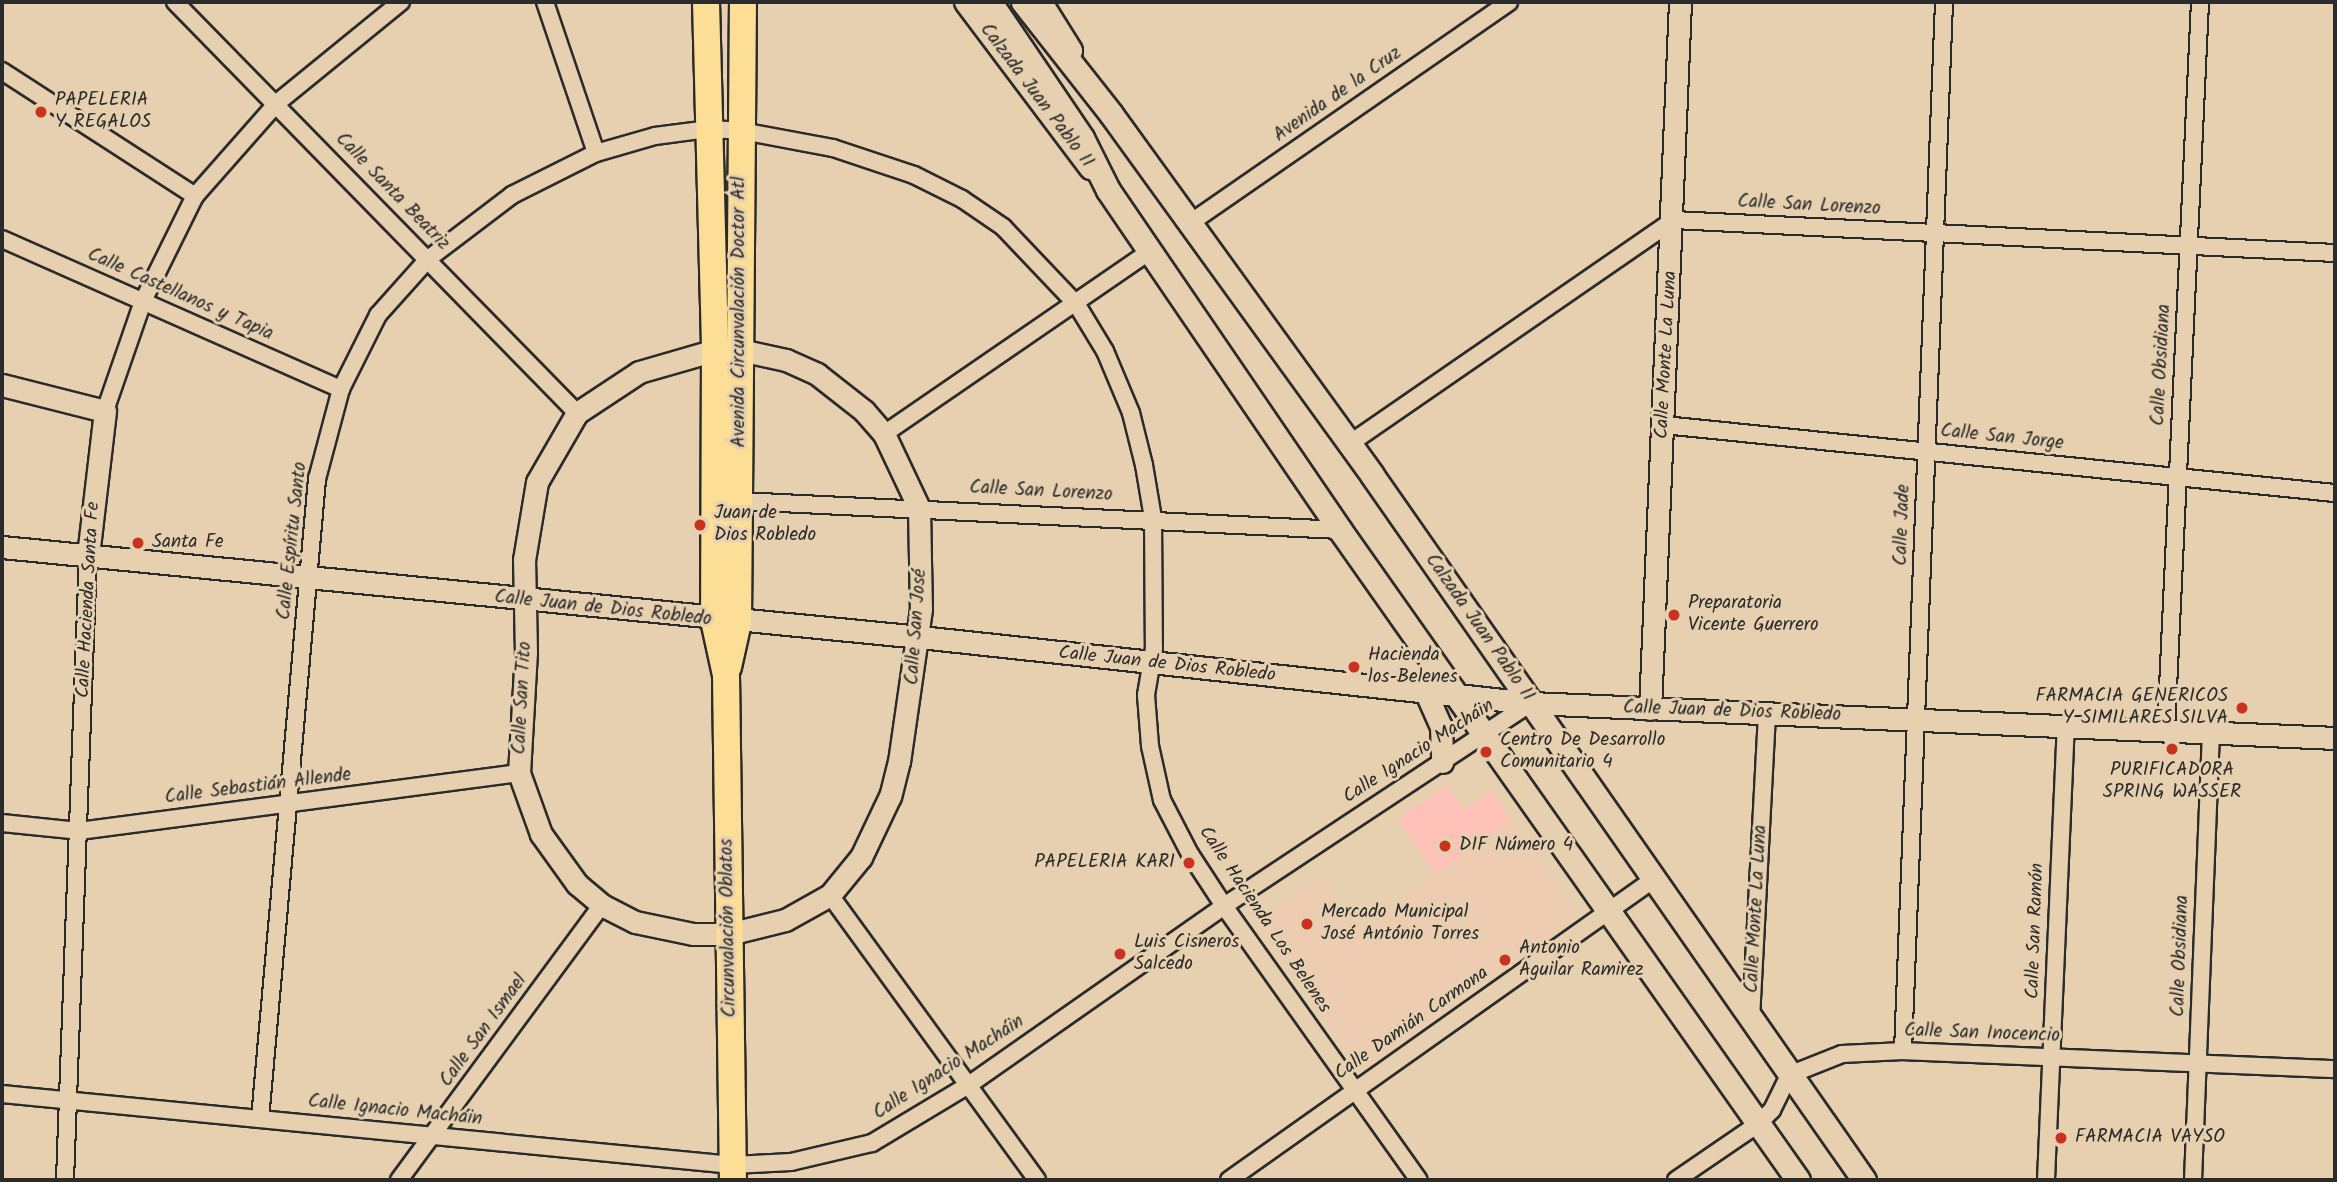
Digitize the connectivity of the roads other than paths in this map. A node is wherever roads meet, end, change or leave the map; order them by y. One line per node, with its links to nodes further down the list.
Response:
1 (175, 2): 15 (street, Calle Santa Beatriz)
2 (399, 2): 15 (street, Calle Hacienda Santa Fe)
3 (545, 2): 19 (street)
4 (706, 2): 17 (main road, Avenida Circunvalación Doctor Atl)
5 (743, 2): 18 (main road, Avenida Circunvalación Doctor Atl)
6 (965, 2): 20 (street, Calzada Juan Pablo II)
7 (990, 2): 20 (main road, Calzada Juan Pablo II)
8 (1023, 2): 16 (main road, Calzada Juan Pablo II)
9 (1041, 2): 16 (street, Calzada Juan Pablo II)
10 (1509, 2): 23 (street, Avenida de la Cruz)
11 (1680, 2): 22 (street, Calle Monte La Luna)
12 (1944, 2): 24 (street, Calle Jade)
13 (2200, 2): 26 (street, Calle Obsidiana)
14 (2, 71): 21 (street)
15 (277, 103): 21 (street, Calle Hacienda Santa Fe); 29 (street, Calle Santa Beatriz)
16 (1111, 114): 23 (main road, Calzada Juan Pablo II)
17 (708, 129): 18 (street, Calle Espíritu Santo); 19 (street, Calle Espíritu Santo); 32 (main road, Avenida Circunvalación Doctor Atl)
18 (742, 131): 31 (street, Calle Hacienda Los Belenes); 32 (main road, Avenida Circunvalación Doctor Atl)
19 (596, 153): 29 (street, Calle Espíritu Santo)
20 (1108, 190): 27 (main road, Calzada Juan Pablo II)
21 (195, 196): 30 (street, Calle Hacienda Santa Fe)
22 (1674, 220): 24 (street, Calle San Lorenzo); 37 (street, Calle Monte La Luna); 39 (street)
23 (1190, 223): 39 (main road, Calzada Juan Pablo II)
24 (1935, 233): 26 (street, Calle San Lorenzo); 40 (street, Calle Jade)
25 (2, 239): 30 (street, Calle Castellanos y Tapia)
26 (2188, 246): 28 (street, Calle San Lorenzo); 41 (street, Calle Obsidiana)
27 (1150, 251): 31 (street); 46 (main road, Calzada Juan Pablo II)
28 (2335, 253)
29 (428, 259): 34 (street, Calle Espíritu Santo); 36 (street, Calle Santa Beatriz)
30 (143, 301): 34 (street, Calle Castellanos y Tapia); 35 (street, Calle Hacienda Santa Fe)
31 (1077, 305): 38 (street); 45 (street, Calle Hacienda Los Belenes)
32 (727, 350): 36 (street, Calle San Tito); 38 (street, Calle San José); 43 (main road, Avenida Circunvalación Doctor Atl); 51 (main road, Avenida Circunvalación Doctor Atl)
33 (2, 385): 35 (street)
34 (341, 389): 49 (street, Calle Espíritu Santo)
35 (105, 411): 48 (street, Calle Hacienda Santa Fe)
36 (577, 413): 50 (street, Calle San Tito)
37 (1664, 425): 40 (street, Calle San Jorge); 57 (street, Calle Monte La Luna)
38 (884, 434): 44 (street, Calle San José)
39 (1349, 444): 56 (main road, Calzada Juan Pablo II)
40 (1927, 451): 41 (street, Calle San Jorge); 59 (street, Calle Jade)
41 (2177, 477): 42 (street, Calle San Jorge); 61 (street, Calle Obsidiana)
42 (2335, 493)
43 (739, 500): 44 (street, Calle San Lorenzo); 51 (main road, Avenida Circunvalación Doctor Atl)
44 (919, 508): 45 (street, Calle San Lorenzo); 52 (street, Calle San José)
45 (1153, 518): 46 (street, Calle San Lorenzo); 53 (street, Calle Hacienda Los Belenes)
46 (1340, 530): 55 (main road, Calzada Juan Pablo II)
47 (2, 547): 48 (street, Calle Juan de Dios Robledo)
48 (88, 555): 49 (street, Calle Juan de Dios Robledo); 69 (street, Calle Hacienda Santa Fe)
49 (309, 577): 50 (street, Calle Juan de Dios Robledo); 67 (street, Calle Espíritu Santo)
50 (525, 602): 51 (street, Calle Juan de Dios Robledo); 66 (street, Calle San Tito)
51 (726, 621): 52 (street, Calle Juan de Dios Robledo); 75 (main road, Circunvalación Oblatos)
52 (920, 637): 53 (street, Calle Juan de Dios Robledo); 71 (street, Calle San José)
53 (1152, 663): 54 (street, Calle Juan de Dios Robledo); 73 (street, Calle Hacienda Los Belenes)
54 (1426, 693): 55 (street, Calle Juan de Dios Robledo); 65 (street)
55 (1458, 696): 56 (street, Calle Juan de Dios Robledo); 63 (main road, Calzada Juan Pablo II)
56 (1531, 703): 57 (street, Calle Juan de Dios Robledo); 63 (street, Calle Ignacio Macháin); 70 (main road, Calzada Juan Pablo II)
57 (1650, 709): 58 (street, Calle Juan de Dios Robledo)
58 (1767, 714): 59 (street, Calle Juan de Dios Robledo); 76 (street, Calle Monte La Luna)
59 (1916, 720): 60 (street, Calle Juan de Dios Robledo); 77 (street, Calle Jade)
60 (2066, 726): 61 (street, Calle Juan de Dios Robledo); 78 (street, Calle San Ramón)
61 (2166, 731): 62 (street, Calle Juan de Dios Robledo)
62 (2211, 733): 64 (street, Calle Juan de Dios Robledo); 79 (street, Calle Obsidiana)
63 (1483, 734): 65 (street, Calle Ignacio Macháin); 74 (main road, Calzada Juan Pablo II)
64 (2335, 738)
65 (1442, 762): 73 (street, Calle Ignacio Macháin)
66 (519, 773): 67 (street, Calle Sebastián Allende); 72 (street, Calle San Tito)
67 (290, 805): 69 (street, Calle Sebastián Allende); 86 (street, Calle Espíritu Santo)
68 (2, 823): 69 (street, Calle Sebastián Allende)
69 (79, 831): 85 (street, Calle Hacienda Santa Fe)
70 (1654, 878): 74 (street, Calle Damián Carmona); 76 (main road, Calzada Juan Pablo II)
71 (830, 895): 75 (street, Calle San José); 82 (street)
72 (602, 905): 75 (street, Calle San Tito); 88 (street, Calle San Ismael)
73 (1224, 906): 82 (street, Calle Ignacio Macháin); 83 (street, Calle Hacienda Los Belenes)
74 (1608, 911): 83 (street, Calle Damián Carmona); 87 (main road, Calzada Juan Pablo II)
75 (729, 934): 89 (main road, Circunvalación Oblatos)
76 (1751, 1020): 81 (main road, Calzada Juan Pablo II)
77 (1903, 1051): 78 (street, Calle San Inocencio); 81 (street, Calle San Inocencio)
78 (2052, 1057): 79 (street, Calle San Inocencio); 98 (street, Calle San Ramón)
79 (2197, 1063): 80 (street, Calle San Inocencio); 99 (street, Calle Obsidiana)
80 (2335, 1069)
81 (1789, 1075): 87 (street); 97 (main road, Calzada Juan Pablo II)
82 (970, 1084): 89 (street, Calle Ignacio Macháin); 92 (street)
83 (1356, 1090): 93 (street, Calle Damián Carmona); 94 (street, Calle Hacienda Los Belenes)
84 (2, 1094): 85 (street, Calle Ignacio Macháin)
85 (70, 1100): 86 (street, Calle Ignacio Macháin); 90 (street, Calle Hacienda Santa Fe)
86 (260, 1119): 88 (street, Calle Ignacio Macháin)
87 (1758, 1124): 95 (street); 96 (main road, Calzada Juan Pablo II)
88 (433, 1136): 89 (street, Calle Ignacio Macháin); 91 (street, Calle San Ismael)
89 (733, 1173)
90 (65, 1180)
91 (399, 1180)
92 (1037, 1180)
93 (1229, 1180)
94 (1419, 1180)
95 (1676, 1180)
96 (1798, 1180)
97 (1864, 1180)
98 (2046, 1180)
99 (2193, 1180)

